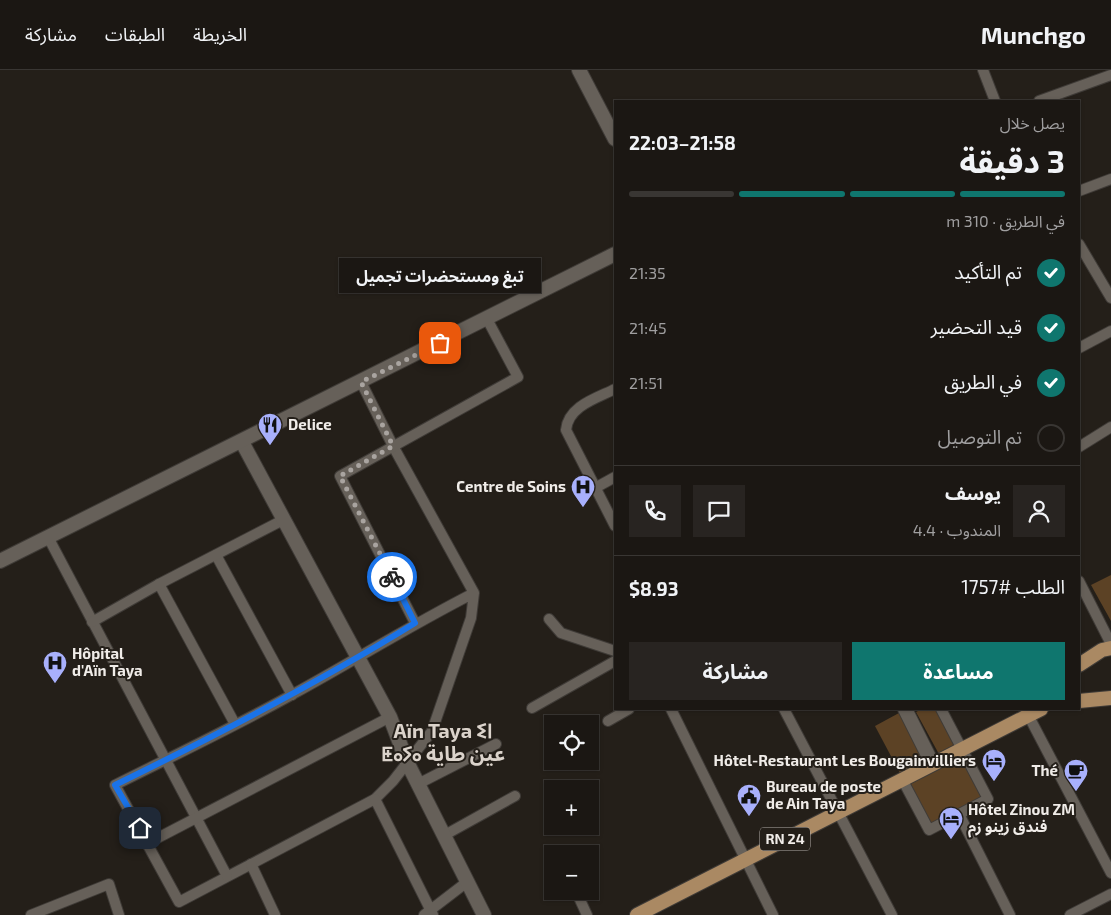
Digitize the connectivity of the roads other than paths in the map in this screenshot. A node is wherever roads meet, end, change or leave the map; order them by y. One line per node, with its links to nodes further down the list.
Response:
1 (579, 70): 6 (main road)
2 (983, 70): 4 (street)
3 (1111, 75): 5 (street)
4 (994, 100)
5 (1042, 100)
6 (614, 137)
7 (1111, 180): 8 (street)
8 (1080, 191)
9 (1080, 246): 11 (street)
10 (614, 255): 12 (main road)
11 (1111, 298)
12 (488, 319): 15 (main road); 19 (street)
13 (1111, 331): 14 (street)
14 (1080, 347)
15 (361, 382): 18 (main road); 19 (street)
16 (614, 389): 22 (street)
17 (1111, 427): 20 (street)
18 (242, 442): 23 (main road); 25 (main road)
19 (393, 446): 30 (street); 33 (street)
20 (1080, 446)
21 (614, 478): 22 (street)
22 (595, 488): 24 (street)
23 (283, 520): 26 (street); 36 (main road)
24 (614, 524)
25 (48, 537): 27 (main road); 32 (street)
26 (216, 555): 29 (street); 39 (street)
27 (0, 561)
28 (1080, 583): 34 (street)
29 (159, 584): 32 (street); 51 (street)
30 (474, 593): 33 (street); 55 (street)
31 (549, 619): 35 (street)
32 (92, 622): 54 (street)
33 (415, 623): 36 (street)
34 (1111, 646): 38 (main road)
35 (614, 651)
36 (357, 659): 39 (street); 49 (main road)
37 (614, 662): 42 (street)
38 (1080, 664)
39 (292, 695): 51 (street)
40 (1111, 698): 41 (main road)
41 (1080, 701)
42 (532, 708)
43 (627, 710): 50 (street)
44 (671, 710): 66 (street)
45 (785, 710): 61 (street)
46 (906, 710): 56 (main road)
47 (942, 710): 53 (street)
48 (1034, 710): 53 (main road, RN 24); 68 (street)
49 (390, 717): 55 (main road); 63 (street)
50 (608, 722)
51 (235, 724): 54 (street)
52 (496, 744): 58 (street)
53 (962, 748): 56 (main road, RN 24); 62 (street)
54 (166, 760): 63 (street); 65 (street)
55 (407, 762): 58 (main road); 60 (street)
56 (932, 763): 57 (main road, RN 24)
57 (902, 779): 61 (main road, RN 24); 62 (street)
58 (418, 784): 64 (main road)
59 (515, 796): 64 (street)
60 (375, 799): 67 (street); 73 (street)
61 (838, 811): 66 (main road, RN 24); 81 (street)
62 (960, 814): 82 (street)
63 (196, 819): 65 (street); 69 (street)
64 (444, 836): 70 (main road)
65 (148, 843): 69 (street)
66 (745, 860): 79 (main road, RN 24); 80 (street)
67 (251, 864): 69 (street); 76 (street)
68 (1111, 874)
69 (227, 876)
70 (466, 882): 73 (street); 77 (main road)
71 (1111, 894): 83 (street)
72 (580, 900): 78 (street)
73 (429, 914)
74 (31, 915): 75 (street)
75 (119, 915)
76 (275, 915)
77 (484, 915)
78 (587, 915)
79 (637, 915)
80 (773, 915)
81 (892, 915)
82 (1010, 915)
83 (1070, 915)

